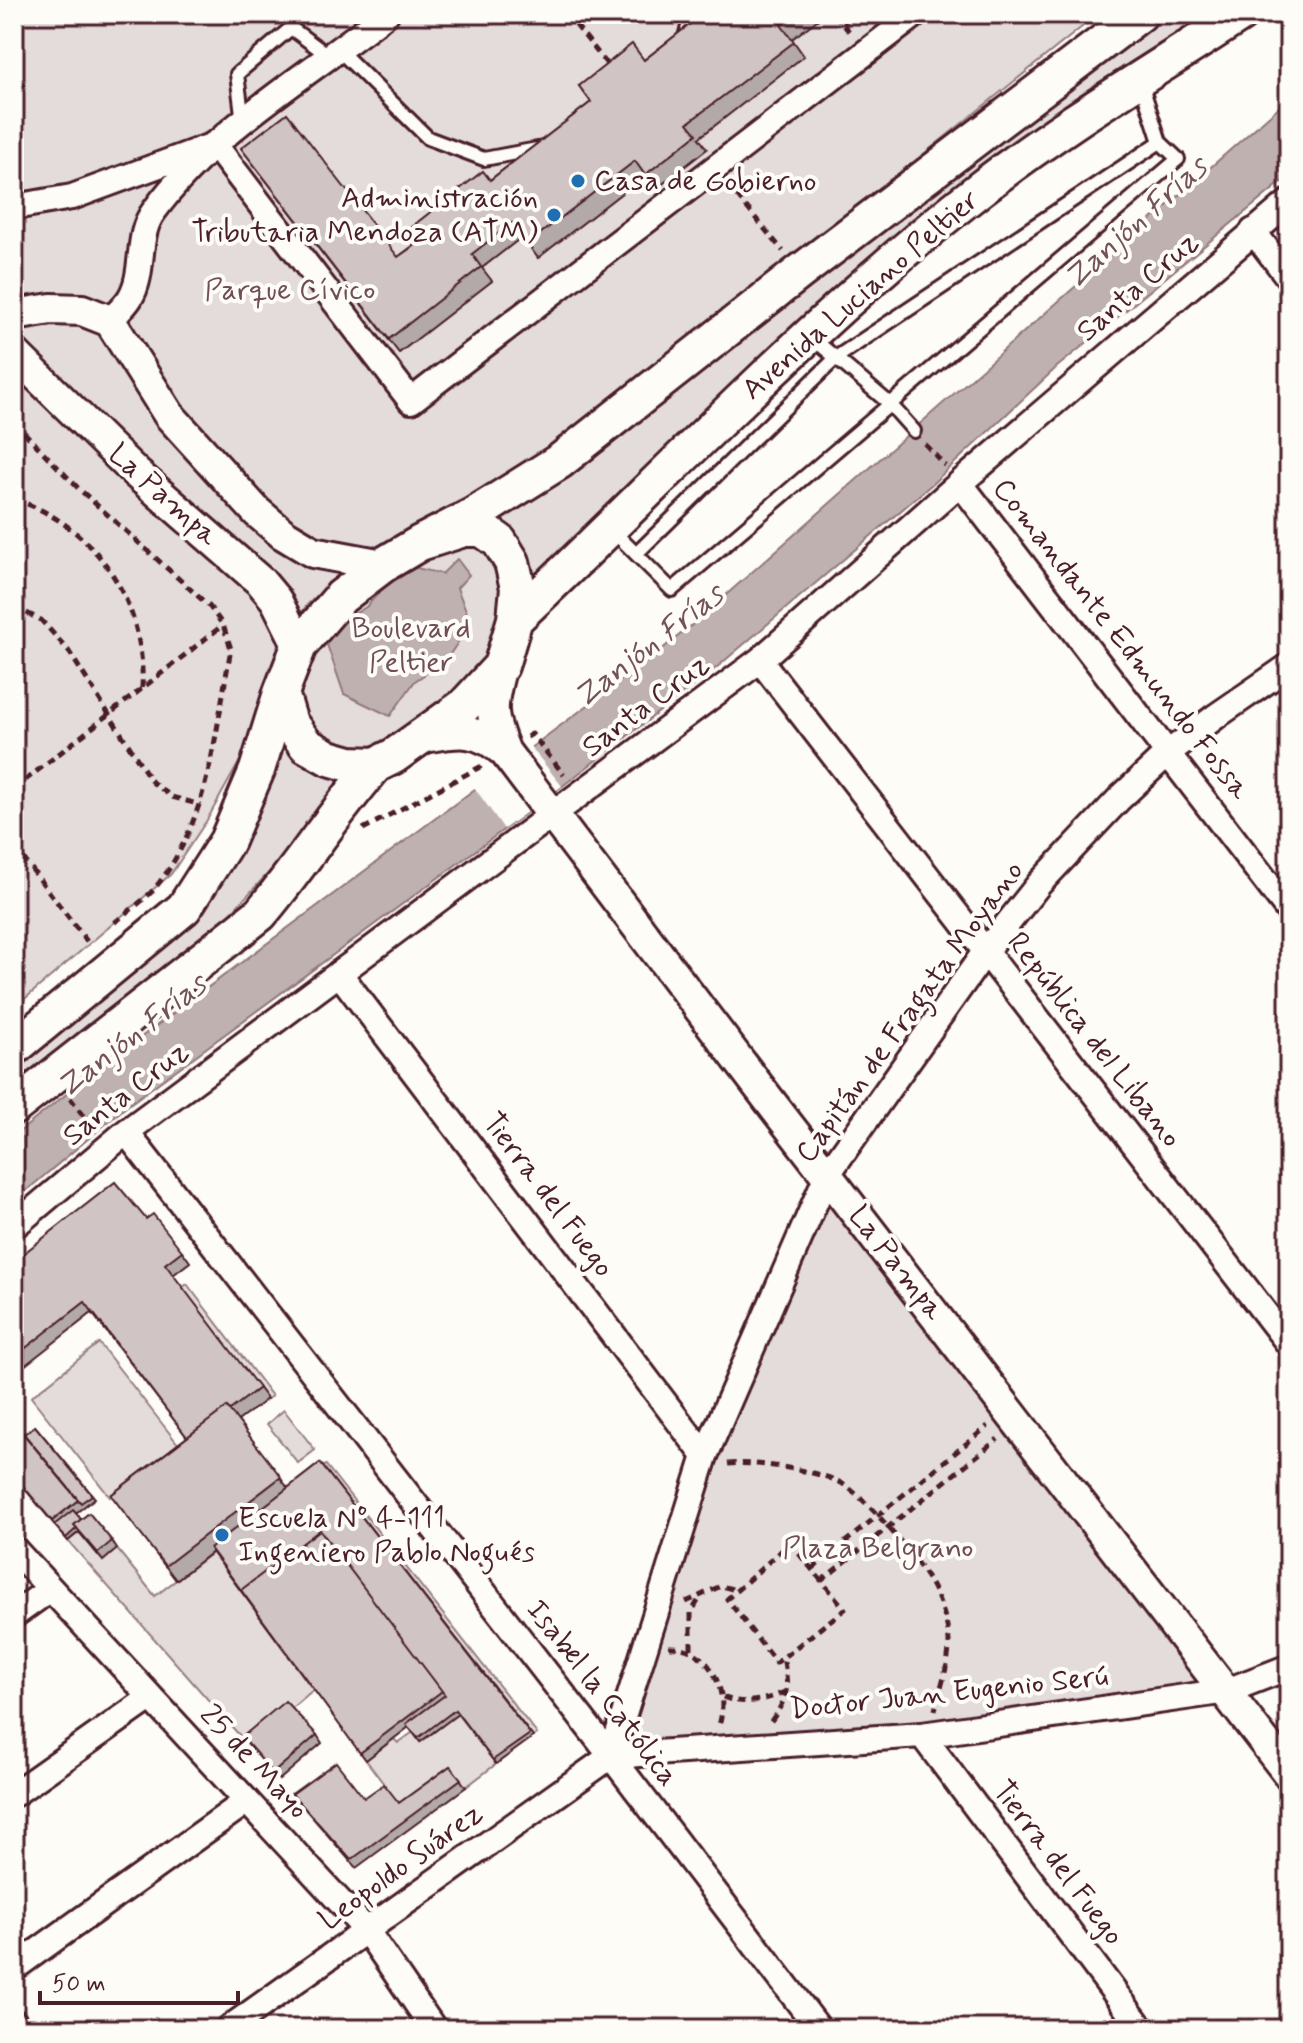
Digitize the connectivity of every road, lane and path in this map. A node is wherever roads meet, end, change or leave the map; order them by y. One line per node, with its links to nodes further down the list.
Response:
1 (386, 14): 8 (street)
2 (567, 14): 9 (path)
3 (692, 14): 7 (lane)
4 (916, 14): 15 (street)
5 (1140, 14): 19 (main road, Avenida Luciano Peltier)
6 (1241, 14): 10 (main road, Avenida Luciano Peltier)
7 (673, 49)
8 (334, 54): 11 (street); 11 (lane); 14 (lane)
9 (617, 76)
10 (1140, 80): 12 (lane); 23 (main road, Avenida Luciano Peltier)
11 (243, 122): 13 (street)
12 (1160, 142): 25 (lane); 26 (lane)
13 (214, 144): 15 (street); 17 (street); 22 (street)
14 (552, 147)
15 (715, 169): 19 (path)
16 (1289, 202): 18 (street, Santa Cruz)
17 (14, 207)
18 (1253, 231): 20 (street); 29 (street, Santa Cruz)
19 (800, 272): 32 (main road, Avenida Luciano Peltier)
20 (1289, 278)
21 (14, 315): 22 (street)
22 (110, 321): 34 (street, La Pampa)
23 (808, 334): 25 (lane); 31 (main road, Avenida Luciano Peltier)
24 (14, 353): 38 (street, La Pampa)
25 (837, 357): 26 (lane); 33 (lane)
26 (890, 404): 28 (lane); 33 (lane)
27 (14, 422): 37 (path)
28 (914, 431): 29 (path)
29 (954, 476): 39 (street, Santa Cruz); 47 (street, Comandante Edmundo Fossa)
30 (14, 499): 42 (path)
31 (611, 529): 33 (lane); 36 (main road, Avenida Luciano Peltier)
32 (420, 543): 34 (main road); 36 (main road)
33 (637, 553)
34 (383, 565): 38 (main road)
35 (14, 607): 44 (path)
36 (515, 619): 40 (main road)
37 (223, 625): 42 (path); 52 (path)
38 (299, 646): 43 (main road)
39 (760, 660): 53 (street, Santa Cruz); 58 (street, República del Libano)
40 (501, 666): 46 (main road); 48 (street, La Pampa)
41 (1289, 666): 47 (street, Capitán de Fragata Moyano)
42 (142, 688): 44 (path)
43 (281, 693): 49 (main road); 60 (main road)
44 (109, 714): 51 (path); 52 (path)
45 (532, 734): 50 (path)
46 (419, 738): 48 (street, La Pampa); 49 (main road)
47 (1168, 753): 55 (street, Comandante Edmundo Fossa); 58 (street, Capitán de Fragata Moyano)
48 (508, 756): 53 (street, La Pampa)
49 (376, 765): 62 (main road)
50 (569, 781)
51 (14, 789)
52 (201, 805): 56 (path)
53 (548, 808): 59 (street, Santa Cruz); 65 (street, La Pampa)
54 (14, 846): 57 (path)
55 (1289, 911)
56 (110, 926)
57 (100, 935)
58 (985, 952): 65 (street, Capitán de Fragata Moyano); 67 (street, República del Libano)
59 (339, 973): 64 (street, Santa Cruz); 70 (street, Tierra del Fuego)
60 (14, 1048)
61 (66, 1094): 63 (path)
62 (14, 1107)
63 (95, 1132)
64 (126, 1132): 66 (street, Santa Cruz); 94 (street, Isabel la Católica)
65 (827, 1175): 70 (street, Capitán de Fragata Moyano); 88 (street, La Pampa)
66 (14, 1226)
67 (1289, 1344)
68 (1000, 1417): 71 (path)
69 (1009, 1430): 72 (path)
70 (712, 1460): 73 (path); 94 (street, Capitán de Fragata Moyano)
71 (946, 1461): 72 (path); 73 (path)
72 (955, 1473): 74 (path)
73 (877, 1517): 74 (path); 76 (path)
74 (888, 1529): 77 (path); 91 (path)
75 (14, 1549): 78 (street, 25 de Mayo)
76 (812, 1569): 77 (path); 79 (path)
77 (821, 1581): 85 (path)
78 (49, 1590): 82 (street); 90 (street, 25 de Mayo)
79 (736, 1590): 80 (path); 85 (path)
80 (703, 1592): 81 (path); 84 (path)
81 (678, 1609)
82 (14, 1615)
83 (660, 1647): 84 (path)
84 (691, 1650): 89 (path)
85 (783, 1657): 87 (path)
86 (1289, 1667): 88 (street, Doctor Juan Eugenio Serú)
87 (788, 1691): 89 (path); 92 (path)
88 (1227, 1691): 91 (street, Doctor Juan Eugenio Serú); 95 (street, La Pampa)
89 (723, 1697): 93 (path)
90 (150, 1698): 96 (street); 97 (street, 25 de Mayo)
91 (927, 1728): 94 (street, Doctor Juan Eugenio Serú); 105 (street, Tierra del Fuego)
92 (763, 1732)
93 (716, 1735)
94 (611, 1756): 98 (street, Leopoldo Suárez); 104 (street, Isabel la Católica)
95 (1289, 1774)
96 (14, 1794)
97 (247, 1801): 98 (street, 25 de Mayo); 99 (street)
98 (367, 1931): 101 (street, Leopoldo Suárez); 103 (street, 25 de Mayo)
99 (14, 1968)
100 (14, 2022): 102 (street)
101 (230, 2028)
102 (19, 2029)
103 (434, 2029)
104 (819, 2029)
105 (1142, 2029)

